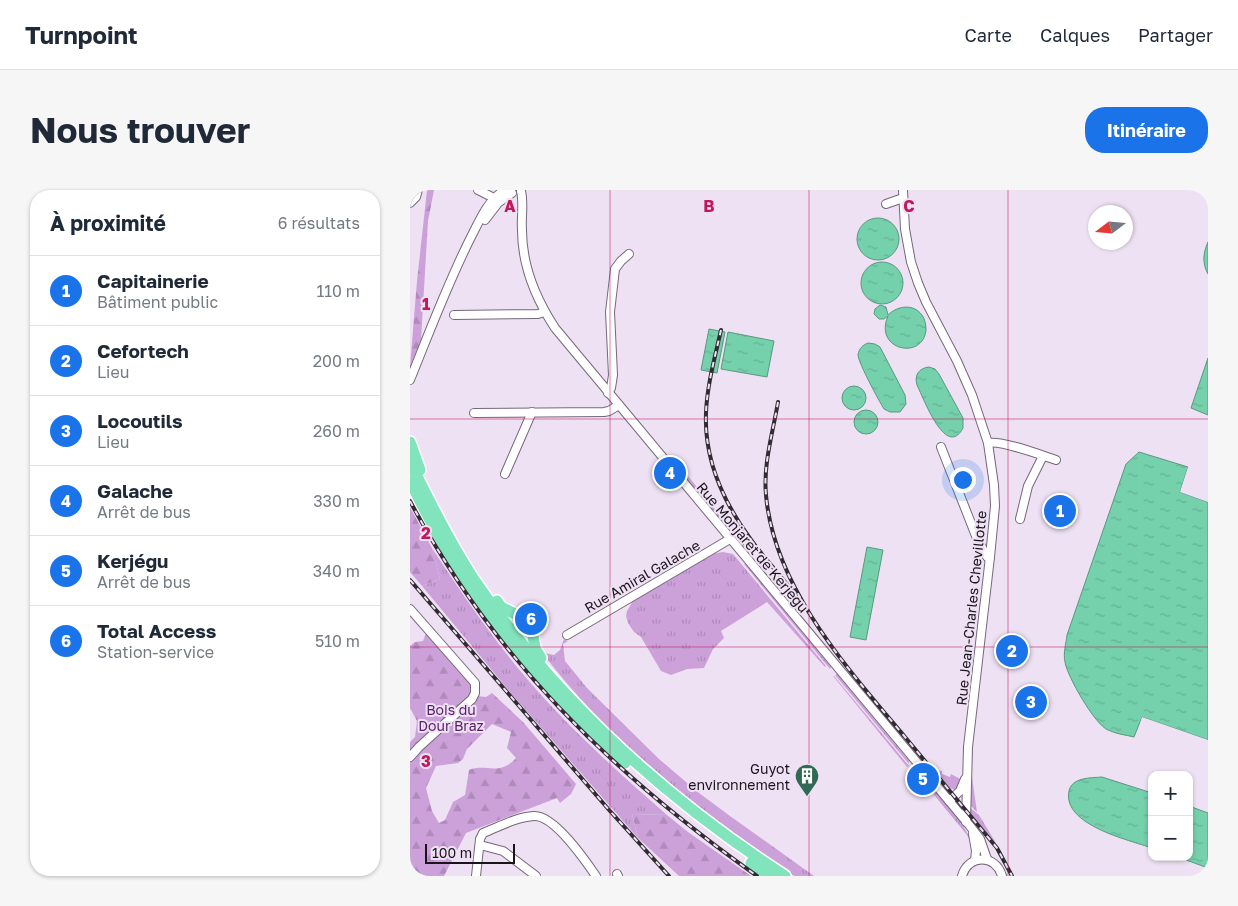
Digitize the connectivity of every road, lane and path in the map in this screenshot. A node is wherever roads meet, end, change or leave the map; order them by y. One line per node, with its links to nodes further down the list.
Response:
1 (418, 190): 6 (street)
2 (478, 190): 5 (street)
3 (514, 191): 5 (street); 8 (street); 10 (street, Rue Monjaret de Kerjegu)
4 (903, 194): 7 (street); 18 (street, Rue Jean-Charles Chevillotte)
5 (494, 198): 8 (street)
6 (410, 203)
7 (886, 204)
8 (473, 235): 12 (street)
9 (629, 254): 13 (street)
10 (545, 312): 11 (street); 13 (street, Rue Monjaret de Kerjegu)
11 (454, 315)
12 (410, 380)
13 (608, 393): 14 (street, Rue Monjaret de Kerjegu)
14 (619, 405): 16 (street); 28 (street, Rue Monjaret de Kerjegu)
15 (474, 412): 16 (street)
16 (532, 412): 23 (street)
17 (410, 442): 27 (highway)
18 (988, 444): 20 (street); 30 (street, Rue Jean-Charles Chevillotte)
19 (941, 447): 30 (street)
20 (1043, 456): 21 (street); 25 (street)
21 (1056, 460)
22 (410, 462): 27 (highway)
23 (505, 474)
24 (410, 481): 47 (highway)
25 (1020, 519)
26 (739, 533): 29 (street)
27 (448, 536): 32 (highway); 35 (highway)
28 (730, 539): 33 (street, Rue Amiral Galache); 38 (street, Rue Monjaret de Kerjegu)
29 (753, 548)
30 (990, 557): 37 (street, Rue Jean-Charles Chevillotte)
31 (410, 609): 36 (street)
32 (513, 613)
33 (567, 635)
34 (533, 636): 35 (highway)
35 (552, 677): 48 (highway)
36 (410, 757)
37 (966, 776): 38 (street, Rue Jean-Charles Chevillotte); 39 (street, Rue Jean-Charles Chevillotte)
38 (949, 801): 39 (street, Rue Monjaret de Kerjegu)
39 (966, 822): 40 (street, Rue Monjaret de Kerjegu)
40 (972, 830): 42 (street, Rue Monjaret de Kerjegu); 43 (street, Rue Monjaret de Kerjegu)
41 (480, 845): 44 (street); 45 (street); 46 (street)
42 (987, 859): 43 (street); 50 (street, Rue Monjaret de Kerjegu)
43 (975, 860): 49 (street)
44 (476, 876)
45 (536, 876)
46 (596, 876)
47 (770, 876)
48 (785, 876)
49 (962, 876)
50 (1002, 876)

